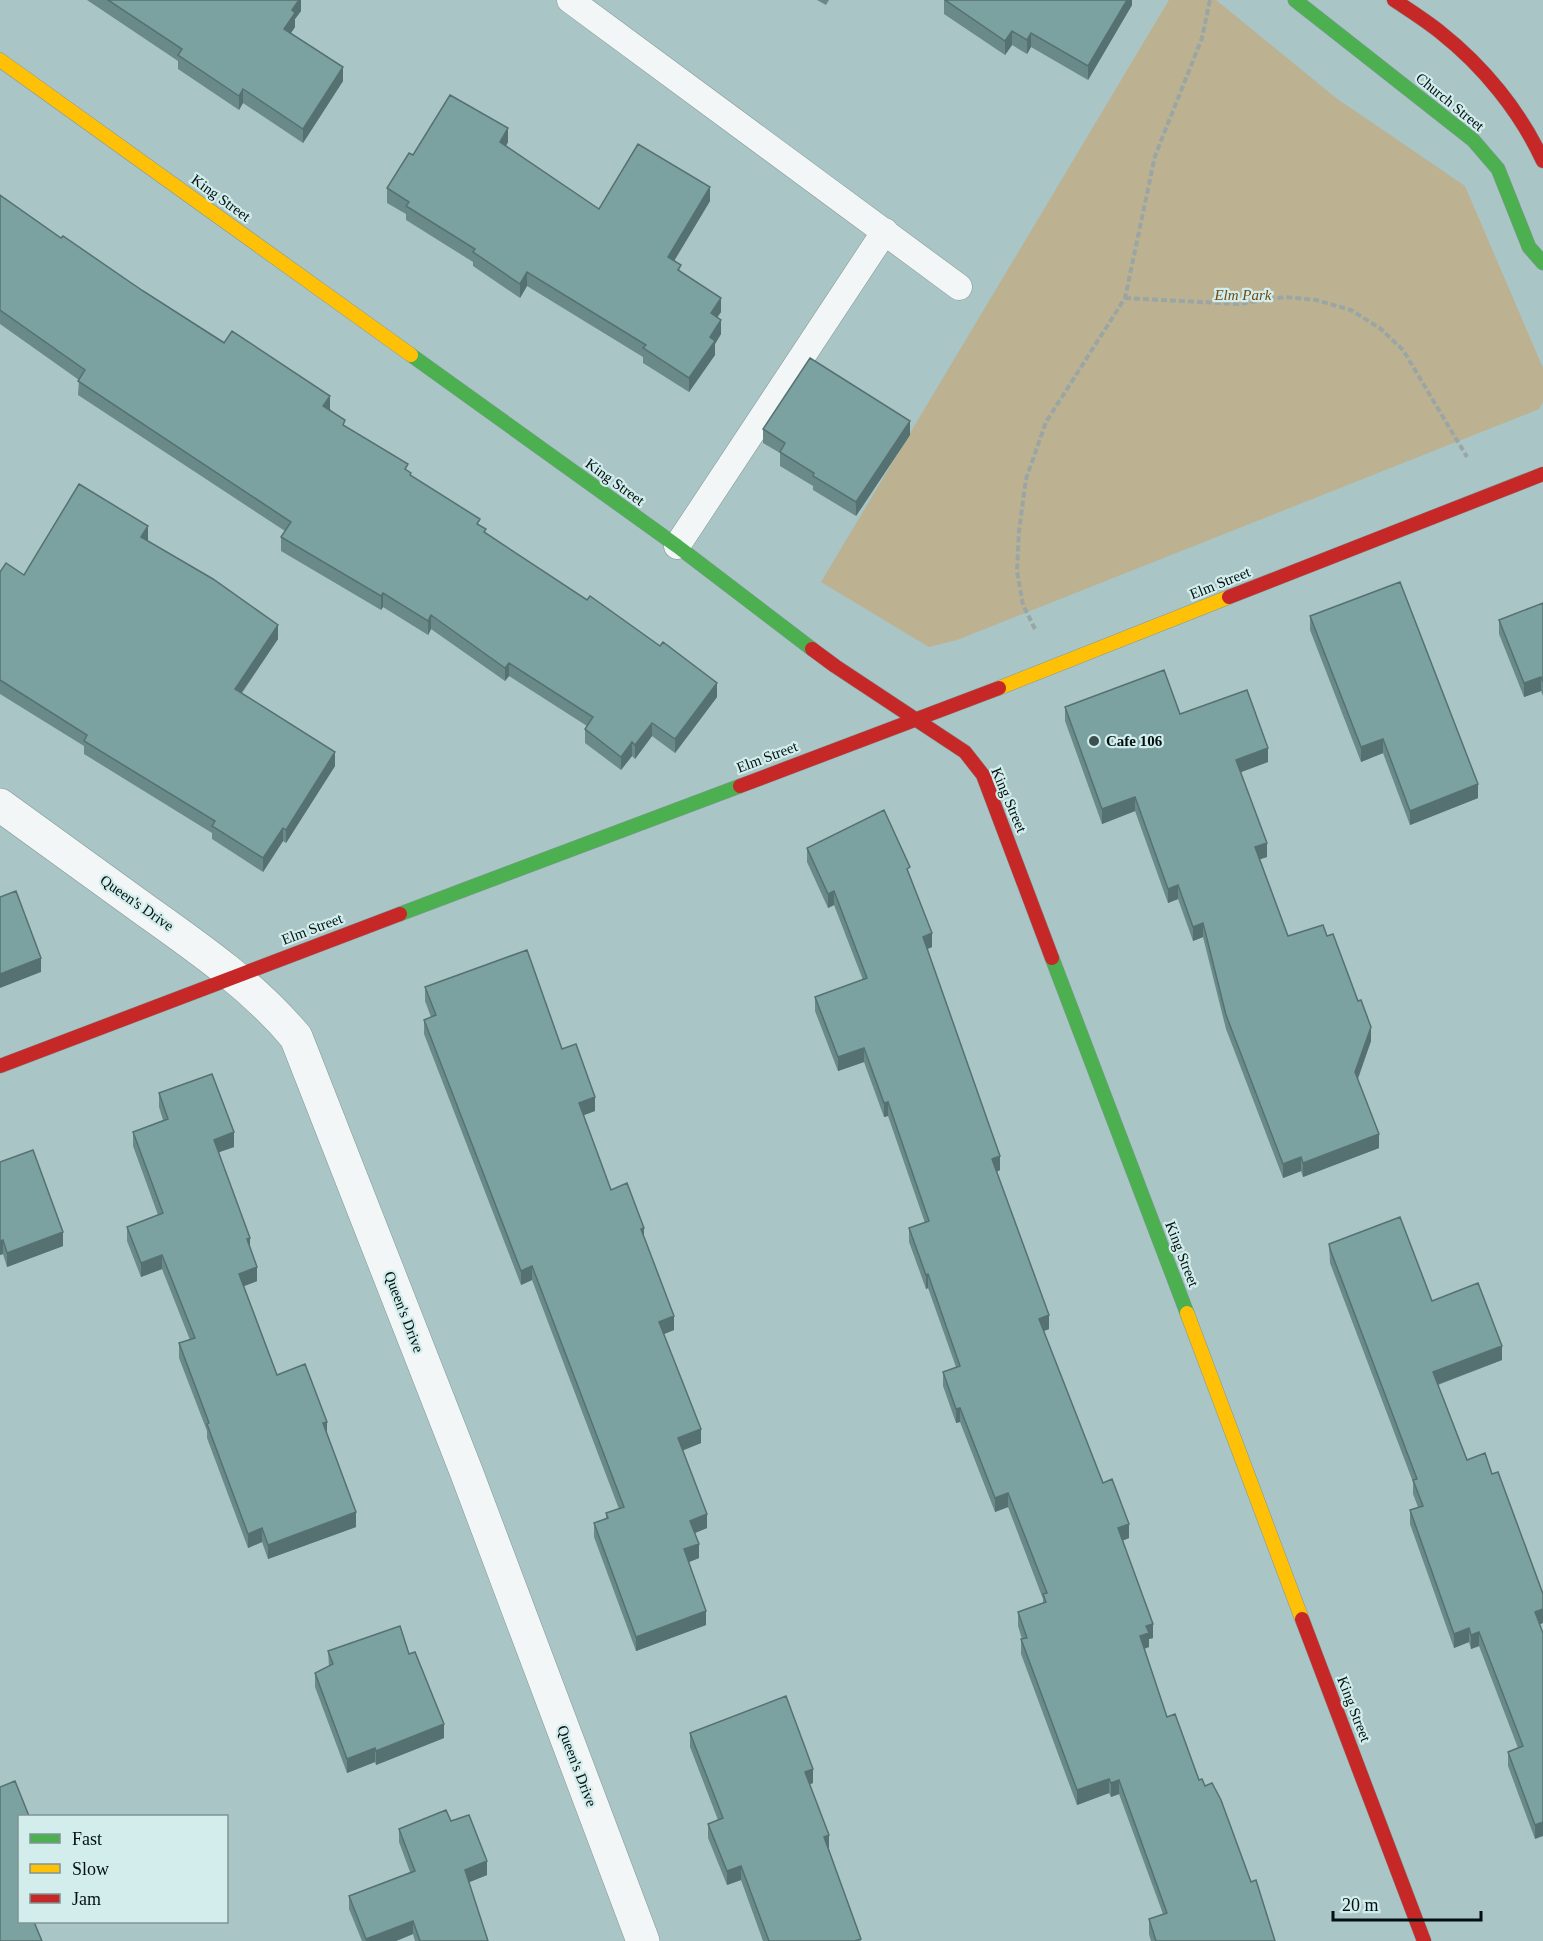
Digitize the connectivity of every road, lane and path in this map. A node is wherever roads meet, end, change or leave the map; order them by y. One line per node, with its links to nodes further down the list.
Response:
1 (570, 0): 7 (lane)
2 (1210, 0): 10 (path)
3 (1295, 0): 8 (street, Church Street)
4 (1394, 0): 6 (street)
5 (0, 60): 13 (street, King Street)
6 (1543, 161)
7 (885, 231): 9 (lane); 13 (lane)
8 (1543, 263)
9 (959, 287)
10 (1125, 298): 12 (path); 14 (path)
11 (1543, 474): 12 (street, Elm Street)
12 (1489, 494): 14 (street, Elm Street)
13 (677, 546): 15 (street, King Street)
14 (1053, 668): 15 (street, Elm Street)
15 (917, 719): 17 (street, Elm Street); 20 (street, King Street)
16 (0, 805): 17 (street, Queen's Drive)
17 (237, 976): 18 (street, Elm Street); 19 (street, Queen's Drive)
18 (0, 1066)
19 (643, 1941)
20 (1424, 1941)

